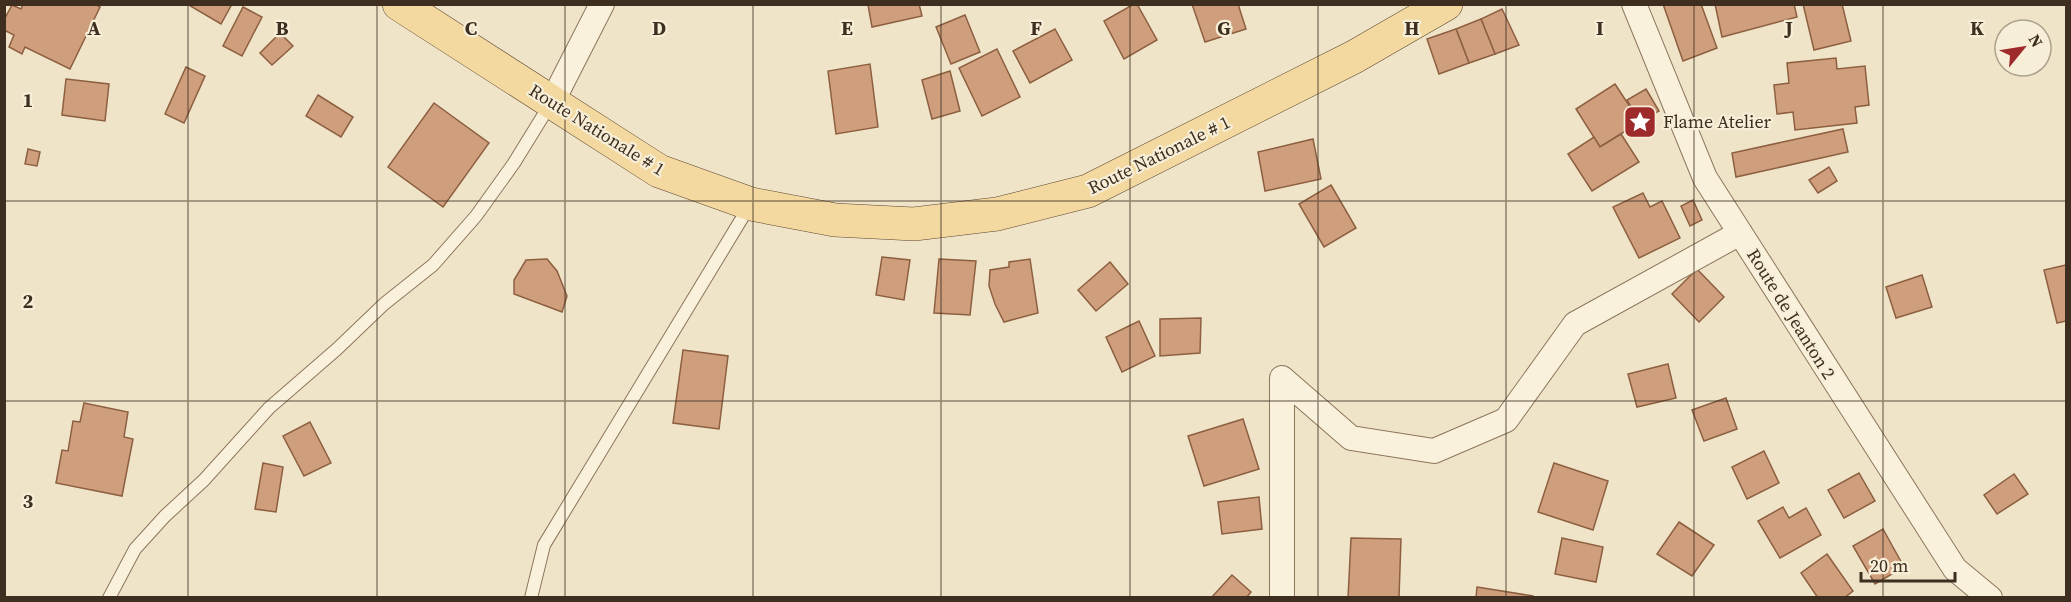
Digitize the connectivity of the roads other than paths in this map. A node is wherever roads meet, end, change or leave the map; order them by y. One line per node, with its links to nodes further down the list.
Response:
1 (399, 4): 5 (main road, Route Nationale # 1)
2 (603, 4): 5 (street)
3 (1446, 4): 6 (main road, Route Nationale # 1)
4 (1634, 4): 7 (street, Route de Jeanton 2)
5 (552, 102): 6 (main road, Route Nationale # 1); 8 (lane)
6 (751, 204): 9 (lane)
7 (1740, 233): 10 (street); 11 (street, Route de Jeanton 2)
8 (109, 597)
9 (531, 597)
10 (1282, 597)
11 (1990, 597)

